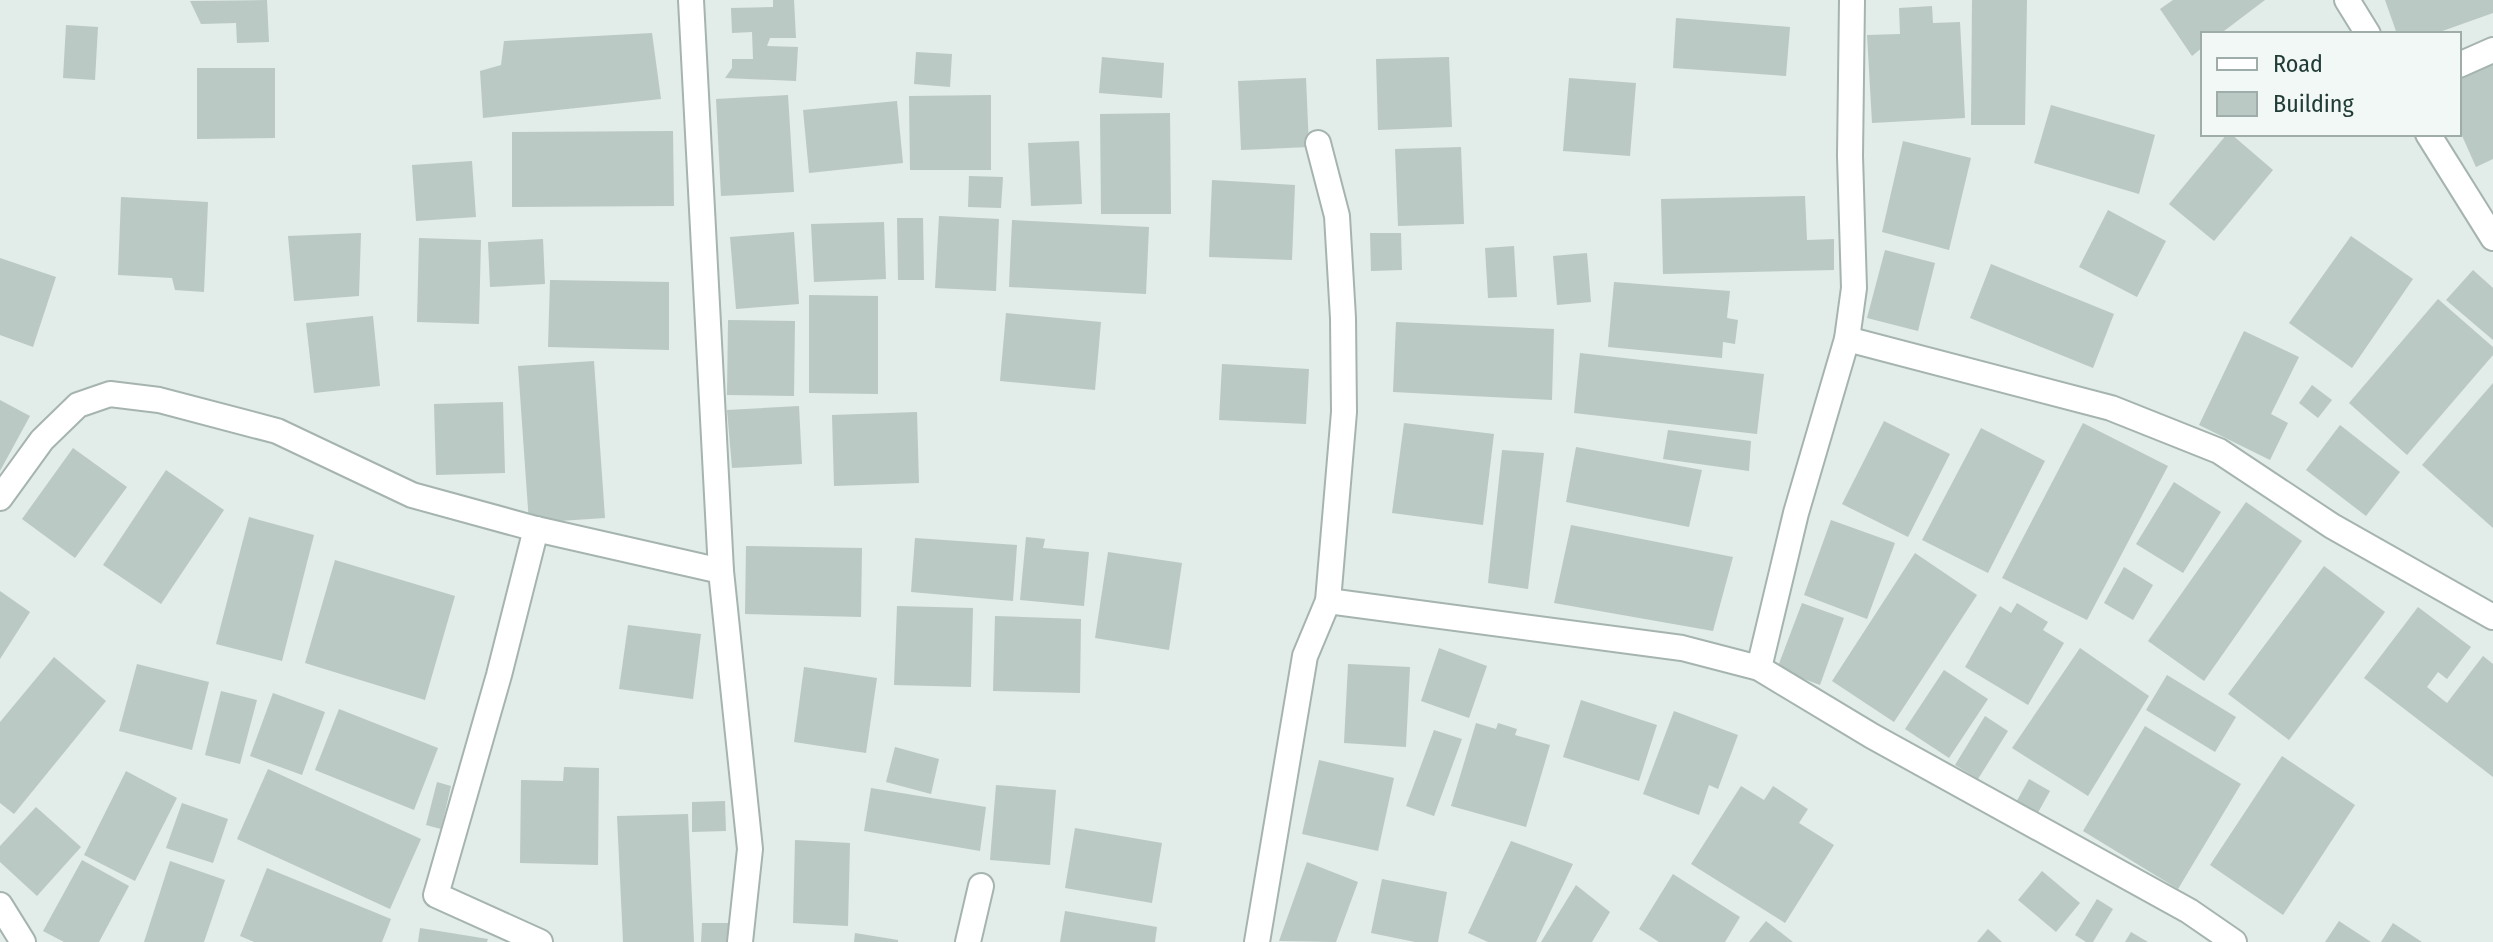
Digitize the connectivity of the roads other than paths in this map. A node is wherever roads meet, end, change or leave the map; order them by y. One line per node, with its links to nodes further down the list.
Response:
1 (691, 0): 13 (street)
2 (1852, 0): 10 (street)
3 (2347, 0): 4 (street)
4 (2367, 32)
5 (2493, 50): 6 (street)
6 (2461, 64)
7 (2429, 136): 9 (street)
8 (1318, 143): 14 (street)
9 (2493, 238)
10 (1847, 339): 15 (street); 16 (street)
11 (0, 498): 12 (street)
12 (536, 529): 13 (street); 20 (street)
13 (721, 571): 21 (street)
14 (1328, 601): 16 (street); 23 (street)
15 (2493, 617)
16 (1759, 668): 24 (street)
17 (981, 886): 22 (street)
18 (0, 905): 19 (street)
19 (23, 942)
20 (540, 942)
21 (740, 942)
22 (968, 942)
23 (1257, 942)
24 (2234, 942)

